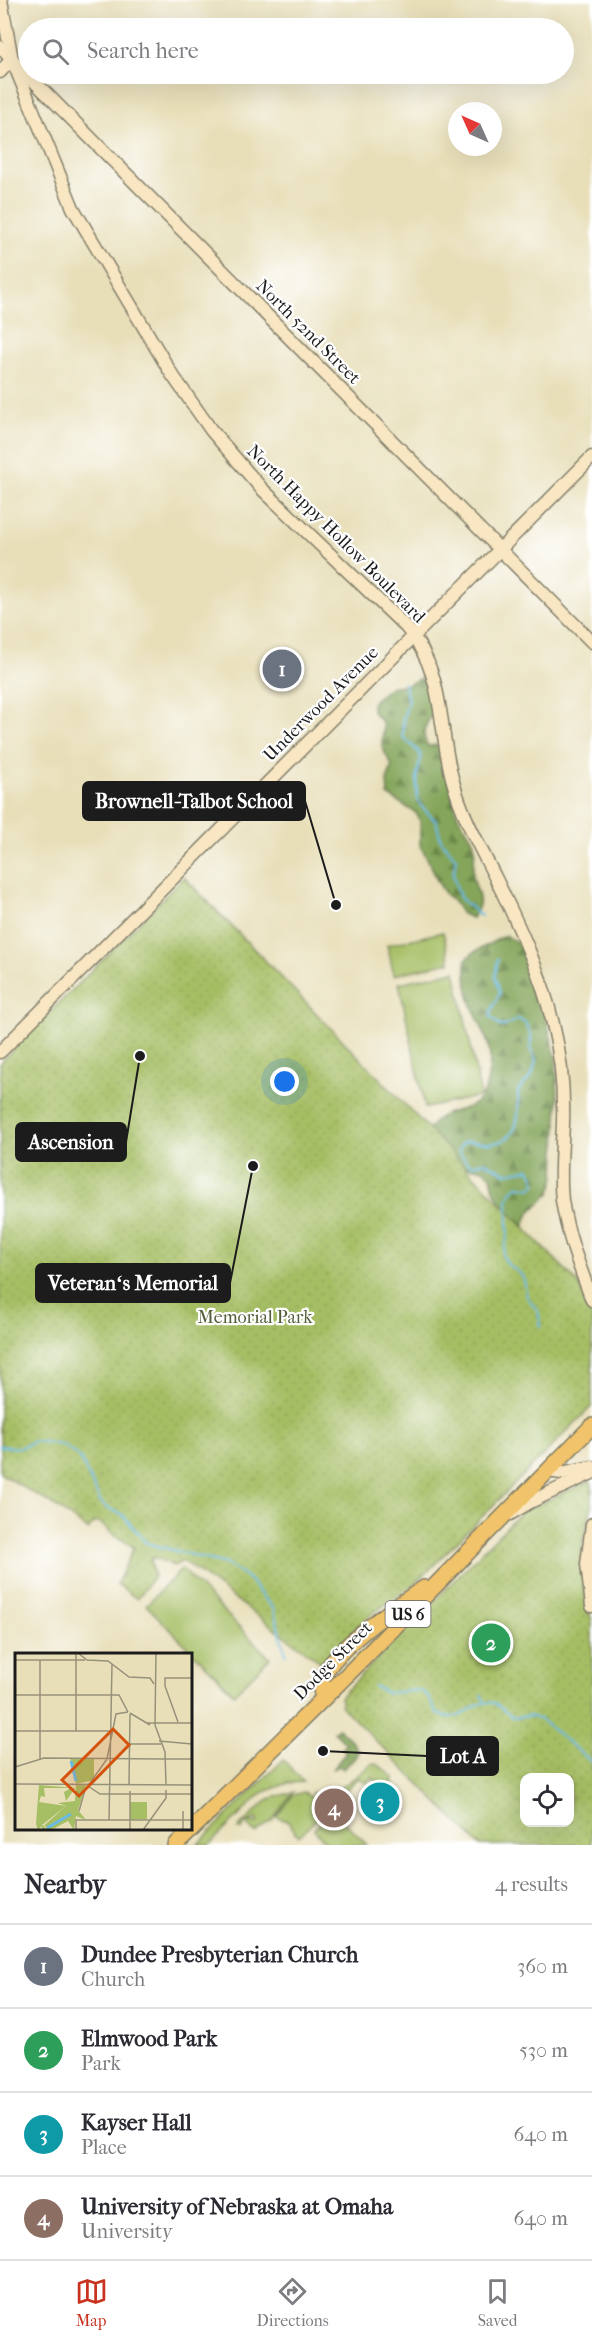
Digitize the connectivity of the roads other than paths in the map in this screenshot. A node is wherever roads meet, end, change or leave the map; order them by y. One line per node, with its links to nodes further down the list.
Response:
1 (0, 0): 3 (street, North Happy Hollow Boulevard)
2 (0, 47): 3 (street, North 52nd Street)
3 (12, 59): 4 (street, North 52nd Street); 5 (street); 6 (street, North Happy Hollow Boulevard)
4 (18, 65)
5 (0, 72)
6 (18, 74)
7 (22, 84): 11 (street, North Happy Hollow Boulevard)
8 (37, 84): 10 (street, North 52nd Street)
9 (592, 457): 10 (street, Underwood Avenue)
10 (500, 549): 11 (street, Underwood Avenue); 12 (street, North 52nd Street)
11 (414, 636): 13 (street, Underwood Avenue); 14 (street, North Happy Hollow Boulevard)
12 (592, 642)
13 (0, 1052)
14 (592, 1300)
15 (592, 1426): 17 (highway)
16 (592, 1467): 17 (street)
17 (547, 1471): 19 (highway)
18 (592, 1473): 19 (street)
19 (497, 1523): 22 (highway, Dodge Street)
20 (592, 1524): 21 (street)
21 (592, 1606)
22 (192, 1829)
23 (191, 1830): 24 (highway, Dodge Street)
24 (176, 1845)

